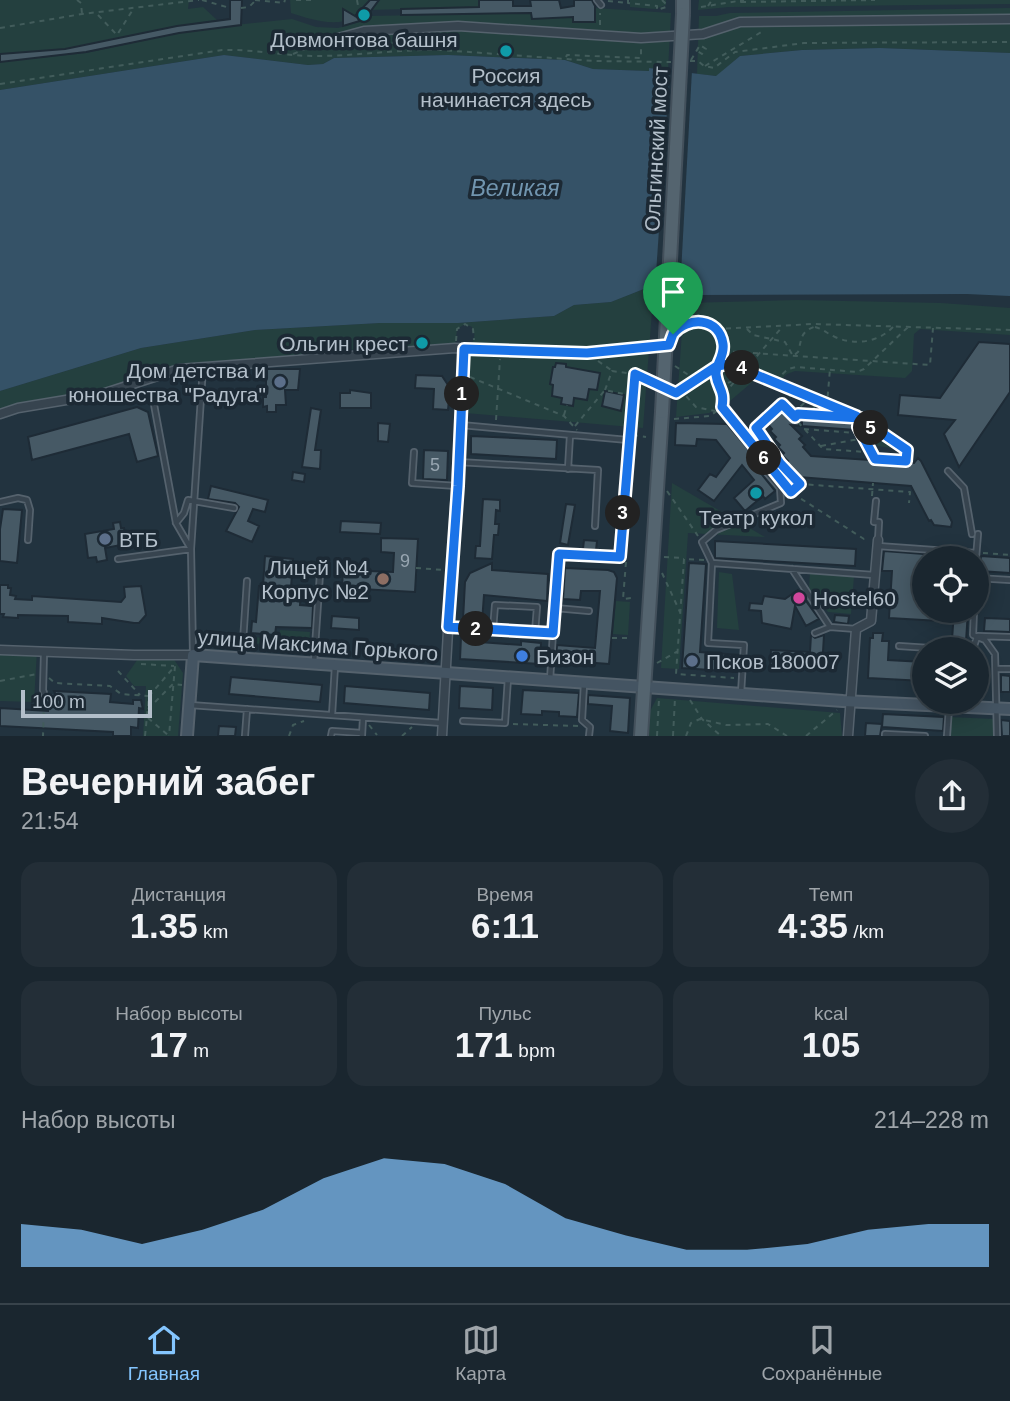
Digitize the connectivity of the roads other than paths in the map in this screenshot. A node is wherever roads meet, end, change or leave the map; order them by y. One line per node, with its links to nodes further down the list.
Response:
1 (683, 0): 64 (main road, Ольгинский мост, bridge)
2 (1010, 19): 3 (street)
3 (327, 41)
4 (669, 345): 5 (street)
5 (464, 349): 6 (street); 9 (street)
6 (203, 367): 8 (street); 17 (lane)
7 (153, 399): 21 (lane)
8 (0, 414)
9 (460, 425): 10 (lane); 12 (street)
10 (570, 435): 14 (lane); 28 (lane)
11 (414, 452): 16 (lane)
12 (458, 462): 14 (lane); 16 (street)
13 (764, 468): 30 (lane)
14 (568, 469): 22 (lane)
15 (948, 471): 25 (lane)
16 (458, 486): 41 (street)
17 (195, 501): 20 (lane); 21 (lane); 27 (lane)
18 (876, 501): 24 (lane)
19 (0, 502): 23 (lane)
20 (234, 508)
21 (176, 523): 27 (lane)
22 (595, 526)
23 (28, 540)
24 (877, 543): 26 (lane); 33 (street)
25 (976, 546)
26 (912, 548)
27 (191, 549): 29 (lane); 54 (lane)
28 (559, 554)
29 (118, 559)
30 (710, 562): 31 (lane); 65 (lane)
31 (792, 568): 33 (lane); 42 (lane)
32 (297, 573): 56 (lane)
33 (874, 575): 43 (street)
34 (989, 579): 35 (lane)
35 (1010, 580)
36 (247, 581): 55 (lane)
37 (556, 586): 38 (lane)
38 (555, 608): 39 (lane); 46 (lane)
39 (589, 611)
40 (974, 623): 48 (lane)
41 (448, 627): 44 (lane); 60 (street)
42 (830, 627): 43 (lane); 47 (lane)
43 (856, 629): 67 (street)
44 (493, 630): 45 (lane); 45 (lane)
45 (535, 632): 46 (lane)
46 (553, 633): 62 (lane)
47 (815, 633)
48 (975, 636): 49 (lane); 58 (lane)
49 (1010, 637)
50 (899, 646): 51 (lane)
51 (912, 647)
52 (0, 650): 53 (street, улица Максима Горького)
53 (44, 652): 54 (street, улица Максима Горького); 66 (lane)
54 (193, 655): 55 (main road, улица Максима Горького); 68 (main road)
55 (242, 658): 56 (main road, улица Максима Горького)
56 (314, 663): 57 (main road, улица Максима Горького)
57 (335, 665): 60 (main road, улица Максима Горького); 75 (lane)
58 (997, 669): 59 (lane); 72 (lane)
59 (1010, 669)
60 (445, 673): 61 (main road, улица Максима Горького); 78 (street)
61 (508, 677): 62 (main road, улица Максима Горького); 77 (lane)
62 (550, 680): 63 (main road, улица Максима Горького)
63 (584, 683): 64 (main road, улица Максима Горького); 84 (lane)
64 (645, 687): 65 (main road, улица Максима Горького); 85 (main road, Ольгинский мост)
65 (741, 693): 67 (main road, улица Максима Горького)
66 (53, 699)
67 (850, 701): 69 (main road, улица Максима Горького); 86 (street)
68 (189, 705): 70 (lane); 80 (main road)
69 (912, 705)
70 (247, 709): 75 (lane); 81 (lane)
71 (989, 709): 72 (main road, улица Максима Горького)
72 (997, 709): 73 (main road, улица Максима Горького); 90 (lane)
73 (1010, 709)
74 (949, 714): 89 (lane)
75 (332, 715): 76 (lane)
76 (363, 718): 78 (lane); 79 (lane)
77 (463, 721)
78 (442, 723): 83 (street)
79 (362, 734): 82 (lane)
80 (187, 736)
81 (245, 736)
82 (331, 736)
83 (442, 736)
84 (589, 736)
85 (641, 736)
86 (848, 736)
87 (884, 736): 88 (lane)
88 (925, 736)
89 (947, 736)
90 (997, 736)

